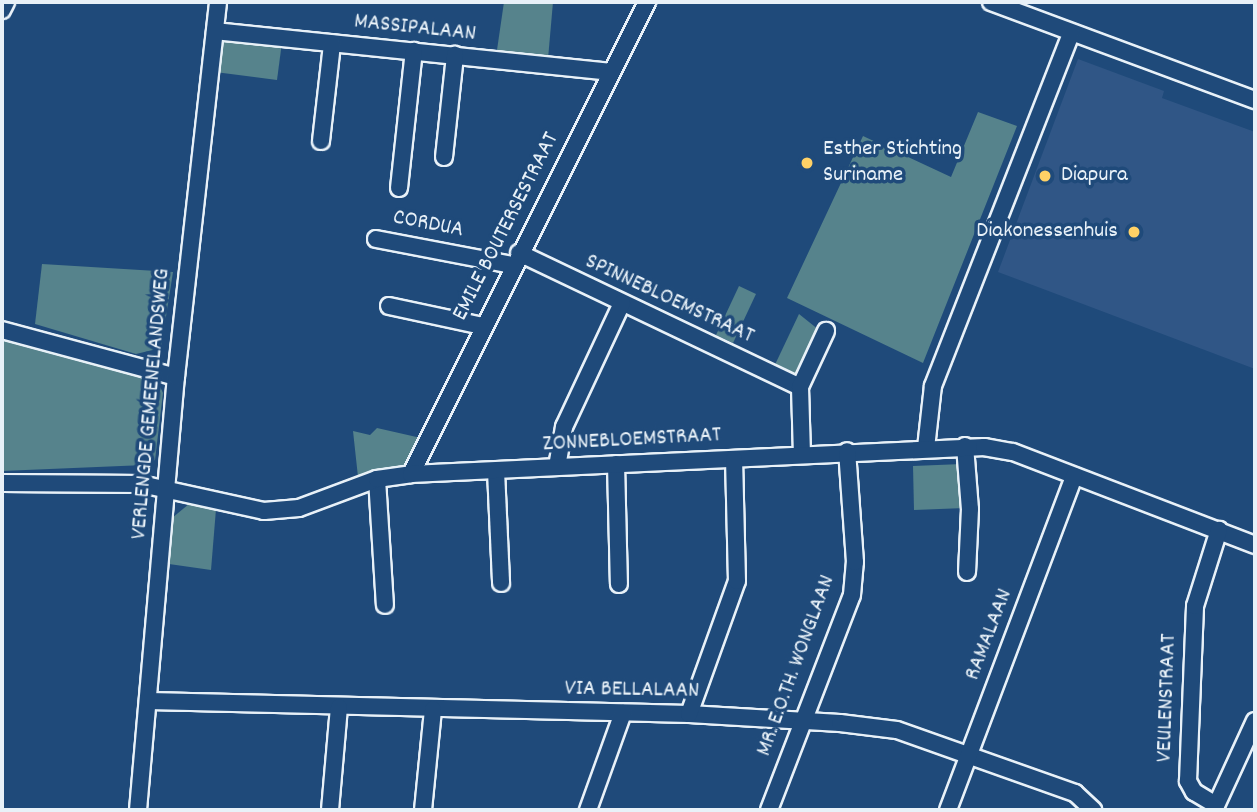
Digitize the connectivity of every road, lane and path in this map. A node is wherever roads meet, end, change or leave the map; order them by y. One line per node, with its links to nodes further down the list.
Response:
1 (5, 2): 5 (street)
2 (218, 2): 6 (street, VERLENGDE GEMEENELANDSWEG)
3 (647, 2): 11 (street, EMILE BOUTERSESTRAAT)
4 (991, 2): 7 (street)
5 (2, 10)
6 (215, 31): 8 (street, MASSIPALAAN); 23 (street, VERLENGDE GEMEENELANDSWEG)
7 (1071, 33): 12 (street); 26 (street)
8 (332, 44): 9 (street, MASSIPALAAN); 13 (street)
9 (414, 51): 10 (street, MASSIPALAAN); 15 (street)
10 (455, 55): 11 (street, MASSIPALAAN); 14 (street)
11 (611, 72): 17 (street, EMILE BOUTERSESTRAAT)
12 (1253, 93)
13 (321, 141)
14 (444, 157)
15 (399, 188)
16 (376, 239): 17 (street, CORDUA)
17 (515, 259): 18 (street, SPINNEBLOEMSTRAAT); 20 (street, EMILE BOUTERSESTRAAT)
18 (622, 303): 24 (street, SPINNEBLOEMSTRAAT); 31 (street)
19 (389, 306): 20 (street)
20 (482, 326): 33 (street, EMILE BOUTERSESTRAAT)
21 (2, 330): 23 (street)
22 (826, 331): 24 (street)
23 (176, 377): 37 (street, VERLENGDE GEMEENELANDSWEG)
24 (800, 387): 28 (street)
25 (965, 446): 26 (street, ZONNEBLOEMSTRAAT); 34 (street, ZONNEBLOEMSTRAAT); 40 (street)
26 (926, 448): 27 (street, ZONNEBLOEMSTRAAT)
27 (847, 451): 28 (street, ZONNEBLOEMSTRAAT); 50 (street, MR. E.O.TH. WONGLAAN)
28 (802, 455): 29 (street, ZONNEBLOEMSTRAAT)
29 (734, 459): 30 (street, ZONNEBLOEMSTRAAT); 48 (street)
30 (616, 464): 31 (street, ZONNEBLOEMSTRAAT); 42 (street)
31 (557, 467): 32 (street, ZONNEBLOEMSTRAAT)
32 (496, 471): 33 (street, ZONNEBLOEMSTRAAT); 41 (street)
33 (411, 474): 35 (street, ZONNEBLOEMSTRAAT)
34 (1074, 476): 38 (street, ZONNEBLOEMSTRAAT); 51 (street, RAMALAAN)
35 (377, 479): 37 (street, ZONNEBLOEMSTRAAT); 43 (street)
36 (2, 483): 37 (street, ZONNEBLOEMSTRAAT)
37 (165, 489): 44 (street, VERLENGDE GEMEENELANDSWEG)
38 (1219, 530): 39 (street, ZONNEBLOEMSTRAAT); 52 (street, VEULENSTRAAT)
39 (1255, 545)
40 (967, 572)
41 (501, 583)
42 (619, 584)
43 (385, 605)
44 (149, 701): 45 (street, VIA BELLALAAN); 53 (street, VERLENGDE GEMEENELANDSWEG)
45 (339, 707): 46 (street, VIA BELLALAAN); 54 (street)
46 (433, 709): 47 (street, VIA BELLALAAN); 55 (street)
47 (623, 713): 48 (street, VIA BELLALAAN); 56 (street)
48 (689, 714): 50 (street, VIA BELLALAAN)
49 (1255, 721): 52 (street, VEULENSTRAAT)
50 (803, 722): 51 (street, VIA BELLALAAN); 57 (street, MR. E.O.TH. WONGLAAN)
51 (969, 755): 58 (street, RAMALAAN); 59 (street, VIA BELLALAAN)
52 (1215, 808)
53 (138, 810)
54 (330, 810)
55 (423, 810)
56 (588, 810)
57 (769, 810)
58 (948, 810)
59 (1093, 810)

